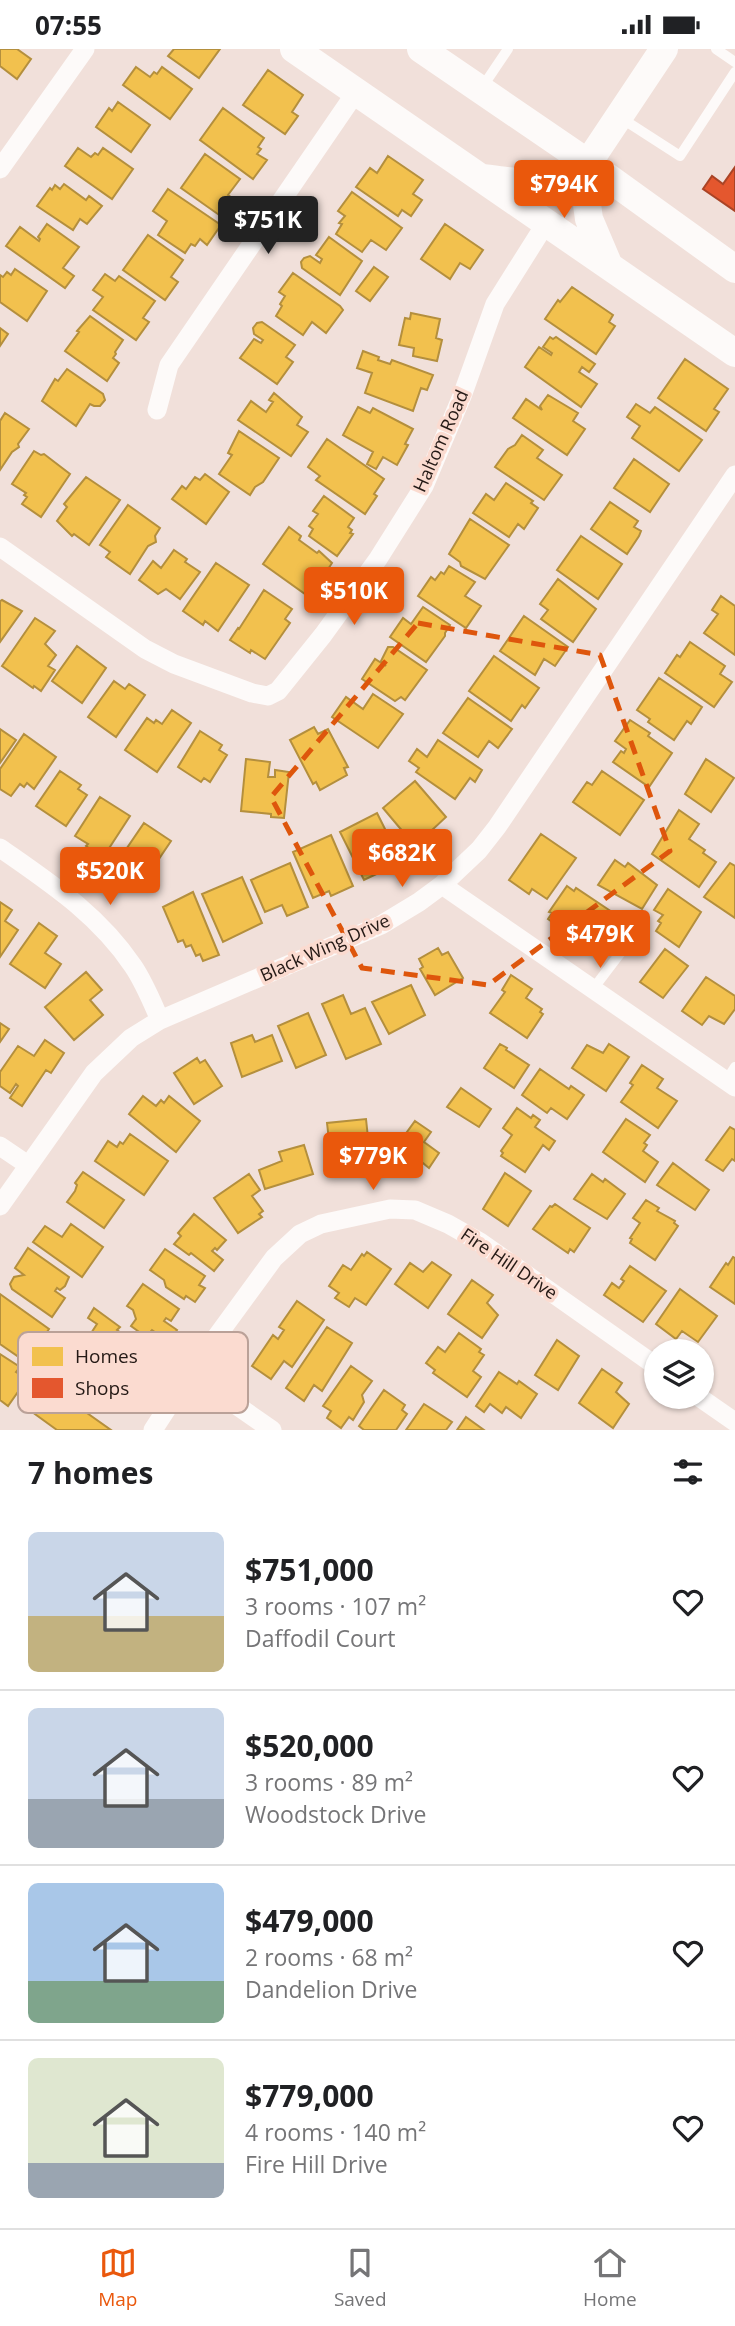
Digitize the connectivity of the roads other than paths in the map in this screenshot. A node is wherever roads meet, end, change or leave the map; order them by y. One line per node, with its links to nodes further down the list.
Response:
1 (85, 49): 13 (street)
2 (294, 49): 10 (main road)
3 (421, 49): 9 (main road)
4 (508, 49): 9 (lane)
5 (664, 49): 11 (main road)
6 (716, 49): 7 (lane)
7 (735, 62)
8 (735, 72): 11 (lane)
9 (481, 90): 12 (main road)
10 (356, 92): 14 (main road); 19 (street)
11 (619, 117): 12 (main road)
12 (588, 163): 14 (main road); 16 (main road); 17 (main road)
13 (0, 169)
14 (480, 177): 15 (main road)
15 (546, 223): 16 (main road); 21 (street, Haltom Road)
16 (609, 266): 18 (main road)
17 (735, 269)
18 (735, 353)
19 (157, 410)
20 (735, 475): 23 (street, Black Wing Drive)
21 (0, 547)
22 (0, 848): 26 (street)
23 (442, 885): 25 (street); 26 (street, Black Wing Drive)
24 (631, 939): 25 (lane)
25 (593, 989): 27 (street)
26 (160, 1020): 29 (street, Black Wing Drive)
27 (732, 1078)
28 (0, 1146): 29 (street)
29 (28, 1165): 30 (street, Black Wing Drive)
30 (0, 1206)
31 (220, 1332): 32 (street, Fire Hill Drive)
32 (644, 1358)
33 (714, 1407): 36 (street)
34 (164, 1413): 37 (street, Fire Hill Drive)
35 (248, 1413): 38 (street)
36 (735, 1422)
37 (153, 1430)
38 (272, 1430)

